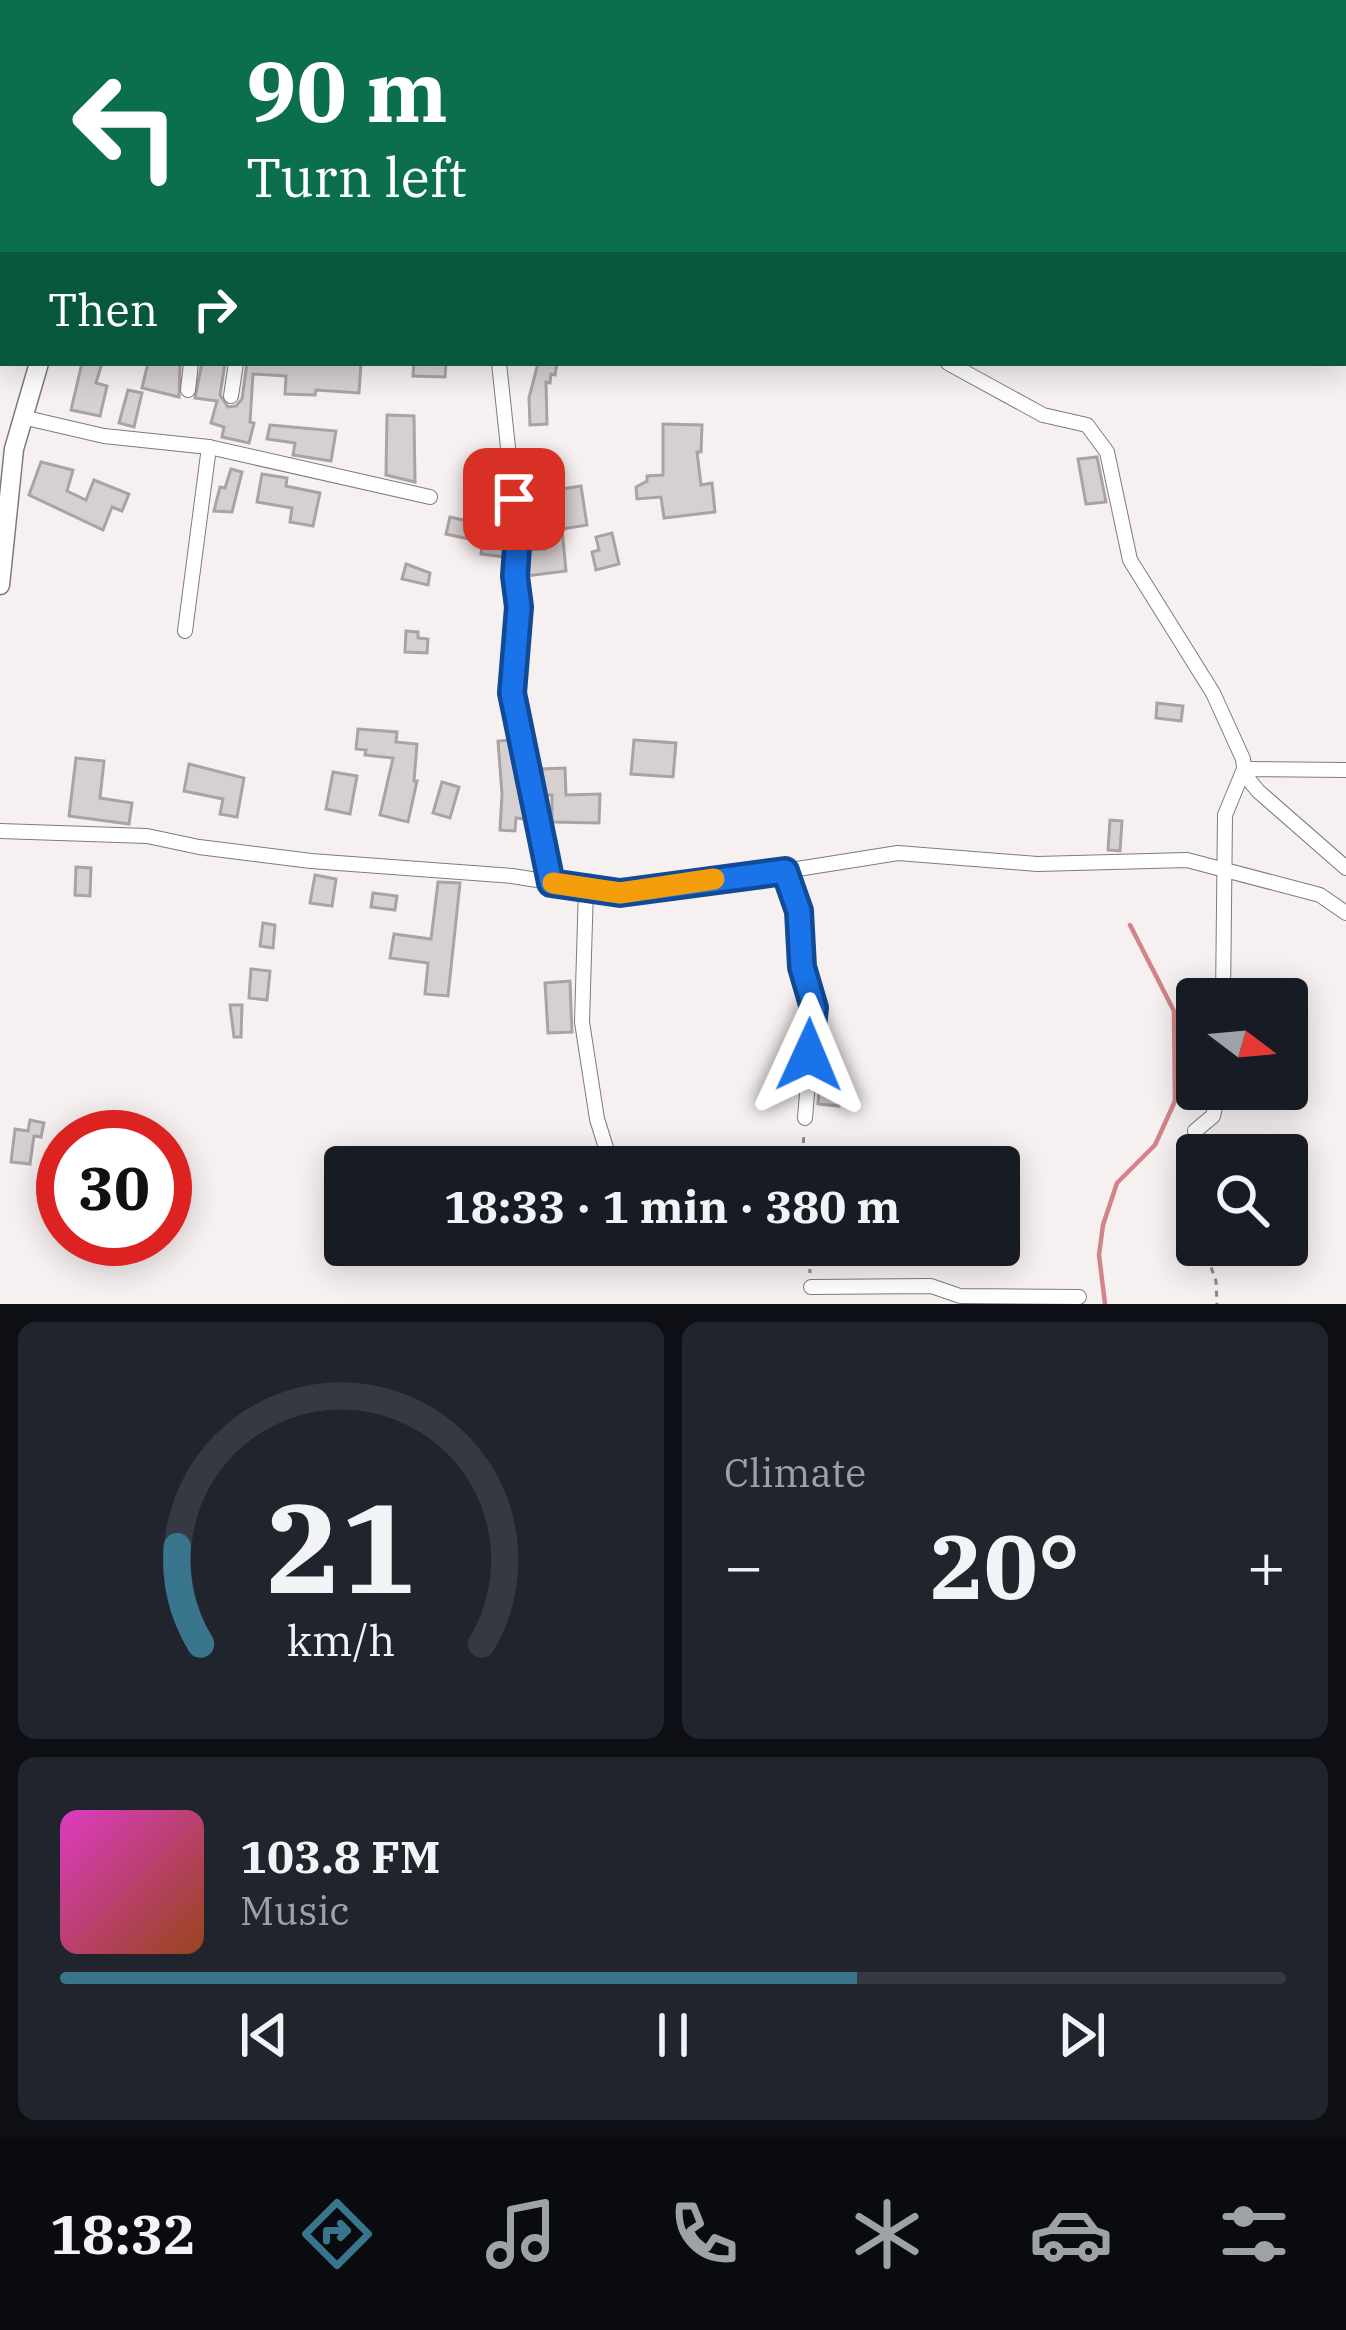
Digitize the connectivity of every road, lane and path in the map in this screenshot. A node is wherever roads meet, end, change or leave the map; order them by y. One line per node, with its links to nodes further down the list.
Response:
1 (38, 366): 8 (street)
2 (191, 366): 6 (street)
3 (236, 366): 7 (street)
4 (499, 366): 19 (street)
5 (953, 366): 13 (street)
6 (188, 390)
7 (231, 396)
8 (22, 417): 9 (street); 11 (street)
9 (209, 447): 10 (street); 12 (street)
10 (430, 497)
11 (0, 584)
12 (185, 631)
13 (1244, 769): 14 (street); 16 (street); 17 (street)
14 (1346, 770)
15 (0, 831): 19 (street)
16 (1223, 867): 18 (street); 21 (street); 22 (street)
17 (1346, 868)
18 (785, 871): 20 (street); 24 (street)
19 (551, 883): 20 (street)
20 (586, 888): 27 (street)
21 (1346, 913)
22 (1223, 978)
23 (1214, 1110): 25 (street)
24 (805, 1118): 28 (path)
25 (1196, 1131): 26 (path)
26 (1196, 1134)
27 (605, 1146)
28 (803, 1146)
29 (1211, 1266): 32 (path)
30 (812, 1287): 31 (street)
31 (1079, 1297)
32 (1217, 1304)

